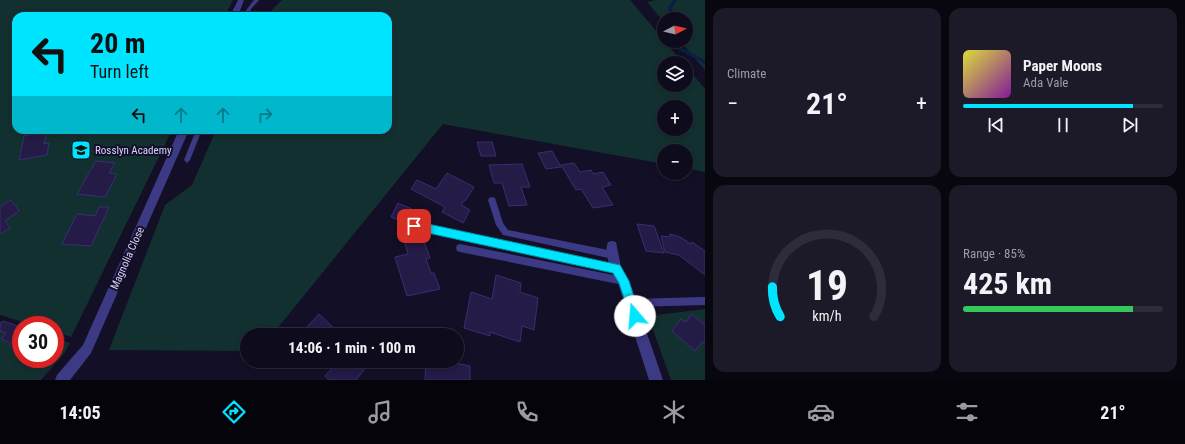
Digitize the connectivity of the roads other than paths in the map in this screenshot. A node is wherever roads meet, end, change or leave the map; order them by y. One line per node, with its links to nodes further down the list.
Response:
1 (241, 0): 3 (street)
2 (257, 0): 4 (lane)
3 (236, 12)
4 (248, 12)
5 (182, 134): 16 (street, Magnolia Close)
6 (197, 134): 7 (lane)
7 (187, 160)
8 (492, 200): 11 (lane)
9 (414, 226): 12 (lane)
10 (460, 248): 13 (lane)
11 (613, 250): 12 (street)
12 (616, 269): 13 (street)
13 (624, 281): 15 (street)
14 (705, 301): 15 (lane)
15 (631, 303): 17 (street)
16 (62, 380)
17 (656, 380)

